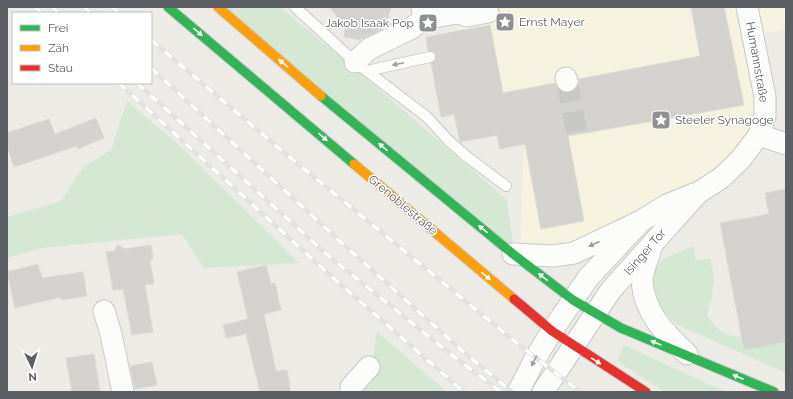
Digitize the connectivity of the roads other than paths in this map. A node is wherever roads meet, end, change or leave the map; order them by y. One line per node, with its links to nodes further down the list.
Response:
1 (168, 7): 19 (main road, Grenoblestraße, one-way to 19)
2 (218, 7): 15 (main road, one-way to 2)
3 (295, 7): 8 (lane)
4 (747, 7): 9 (street, Humannstraße)
5 (488, 12): 6 (street)
6 (423, 13): 8 (street)
7 (430, 58): 8 (lane, one-way to 8)
8 (361, 66): 11 (lane)
9 (759, 135): 10 (street); 12 (street, Isinger Tor)
10 (786, 144)
11 (506, 186)
12 (698, 193): 13 (street, Isinger Tor); 14 (street, Isinger Tor)
13 (641, 221): 15 (street, Isinger Tor, one-way to 15); 16 (street, Isinger Tor)
14 (653, 243): 18 (street, Isinger Tor); 21 (street)
15 (513, 254): 16 (main road, one-way to 15)
16 (573, 300): 18 (main road); 19 (street, Isinger Tor)
17 (104, 311): 23 (street)
18 (596, 314): 20 (street, Isinger Tor); 21 (main road, one-way to 18)
19 (552, 331): 20 (main road, Grenoblestraße); 25 (street, Isinger Tor, one-way to 25)
20 (574, 346): 26 (street, Isinger Tor); 27 (main road, Grenoblestraße, one-way to 27)
21 (692, 358): 28 (main road, one-way to 21)
22 (369, 367): 24 (street)
23 (122, 392)
24 (351, 392)
25 (518, 392)
26 (543, 392)
27 (646, 392)
28 (774, 392)

